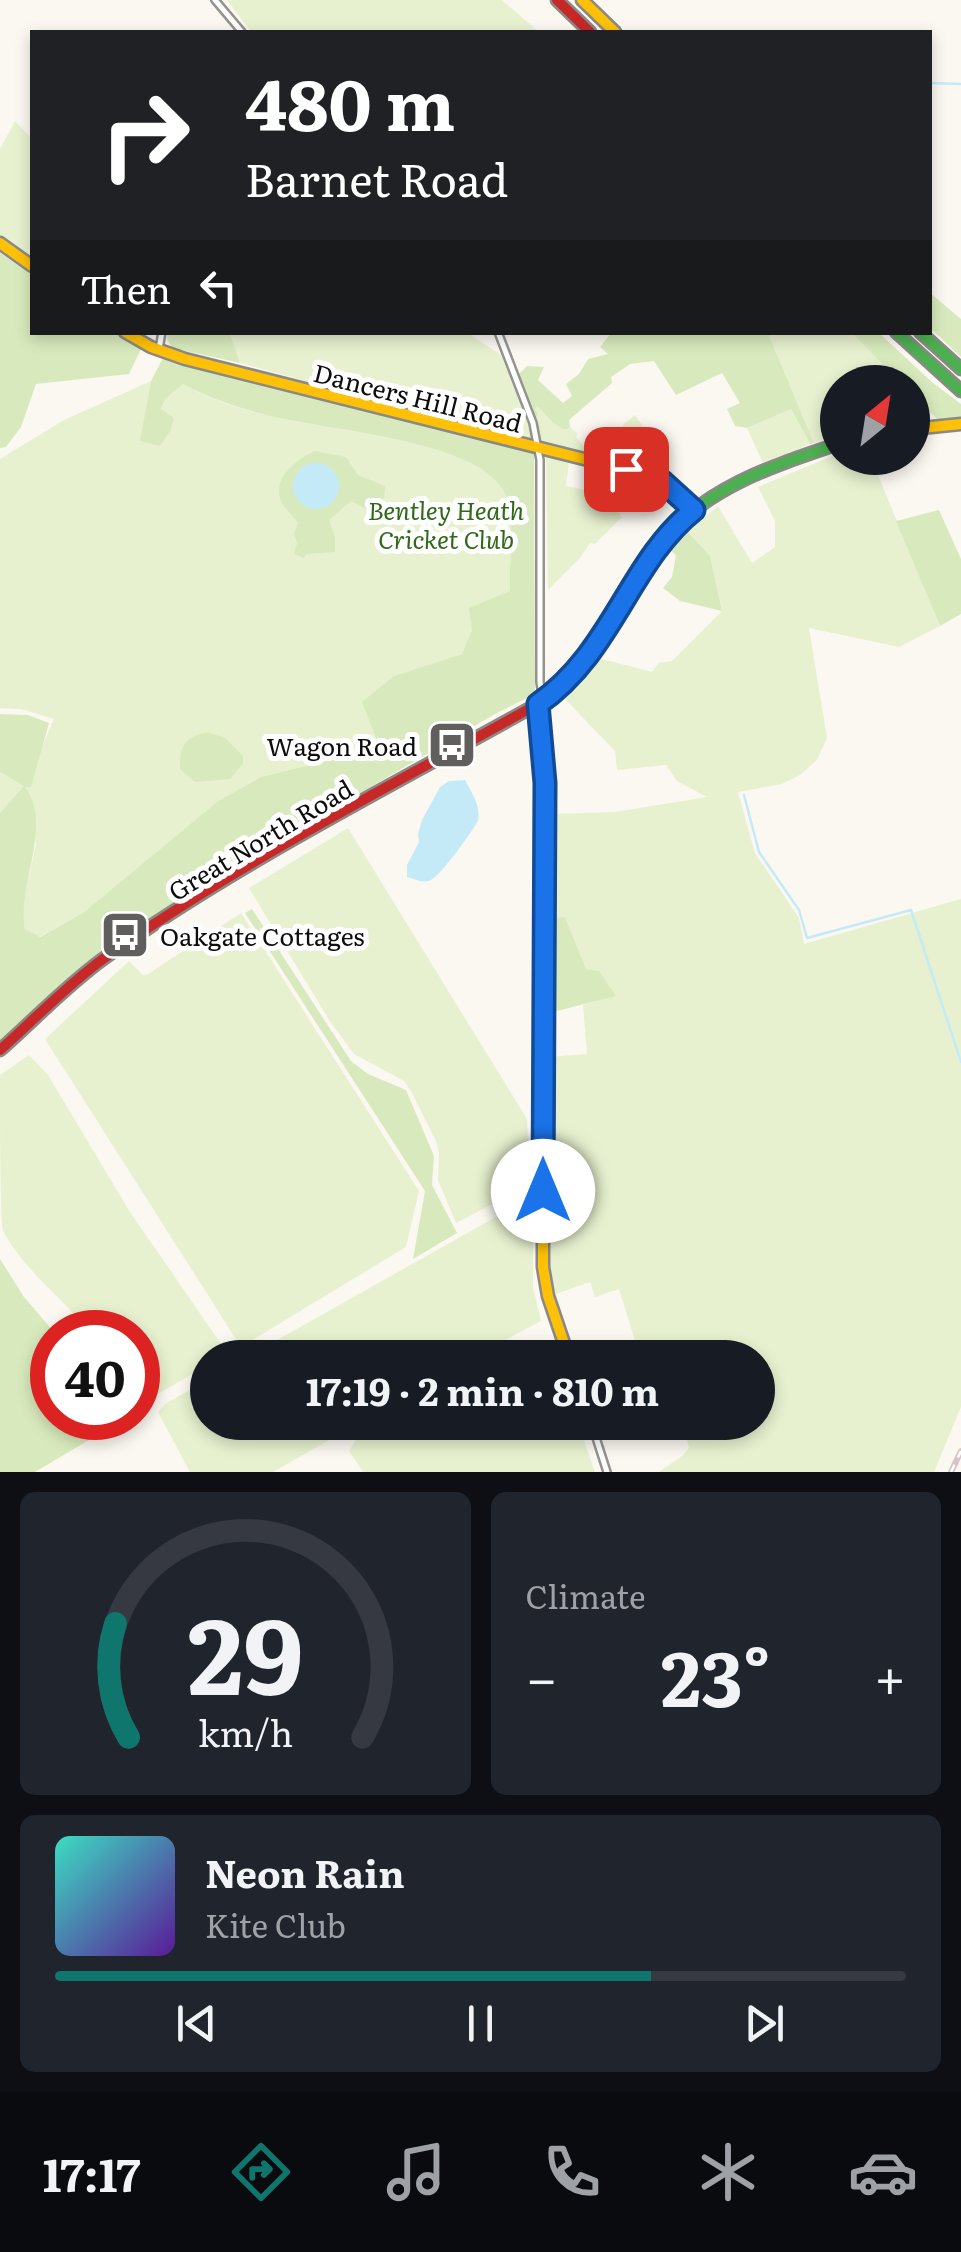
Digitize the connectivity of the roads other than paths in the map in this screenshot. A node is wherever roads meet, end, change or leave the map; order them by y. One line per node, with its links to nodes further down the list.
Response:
1 (215, 0): 4 (street)
2 (557, 0): 5 (main road)
3 (582, 0): 6 (main road)
4 (240, 30)
5 (588, 30)
6 (613, 30)
7 (0, 243): 8 (main road)
8 (30, 265)
9 (131, 335): 14 (main road, Dancers Hill Road)
10 (162, 335): 14 (street)
11 (499, 335): 19 (street)
12 (899, 335): 16 (main road)
13 (923, 335): 15 (main road)
14 (159, 350): 19 (main road, Dancers Hill Road)
15 (961, 370)
16 (961, 391)
17 (961, 424): 18 (main road)
18 (930, 427)
19 (538, 448): 21 (main road, Dancers Hill Road); 22 (street)
20 (820, 451): 21 (main road, Great North Road)
21 (694, 510): 22 (main road, Great North Road)
22 (541, 702): 23 (main road, Great North Road); 24 (main road)
23 (0, 1050)
24 (563, 1340)
25 (596, 1440): 26 (street)
26 (607, 1472)

